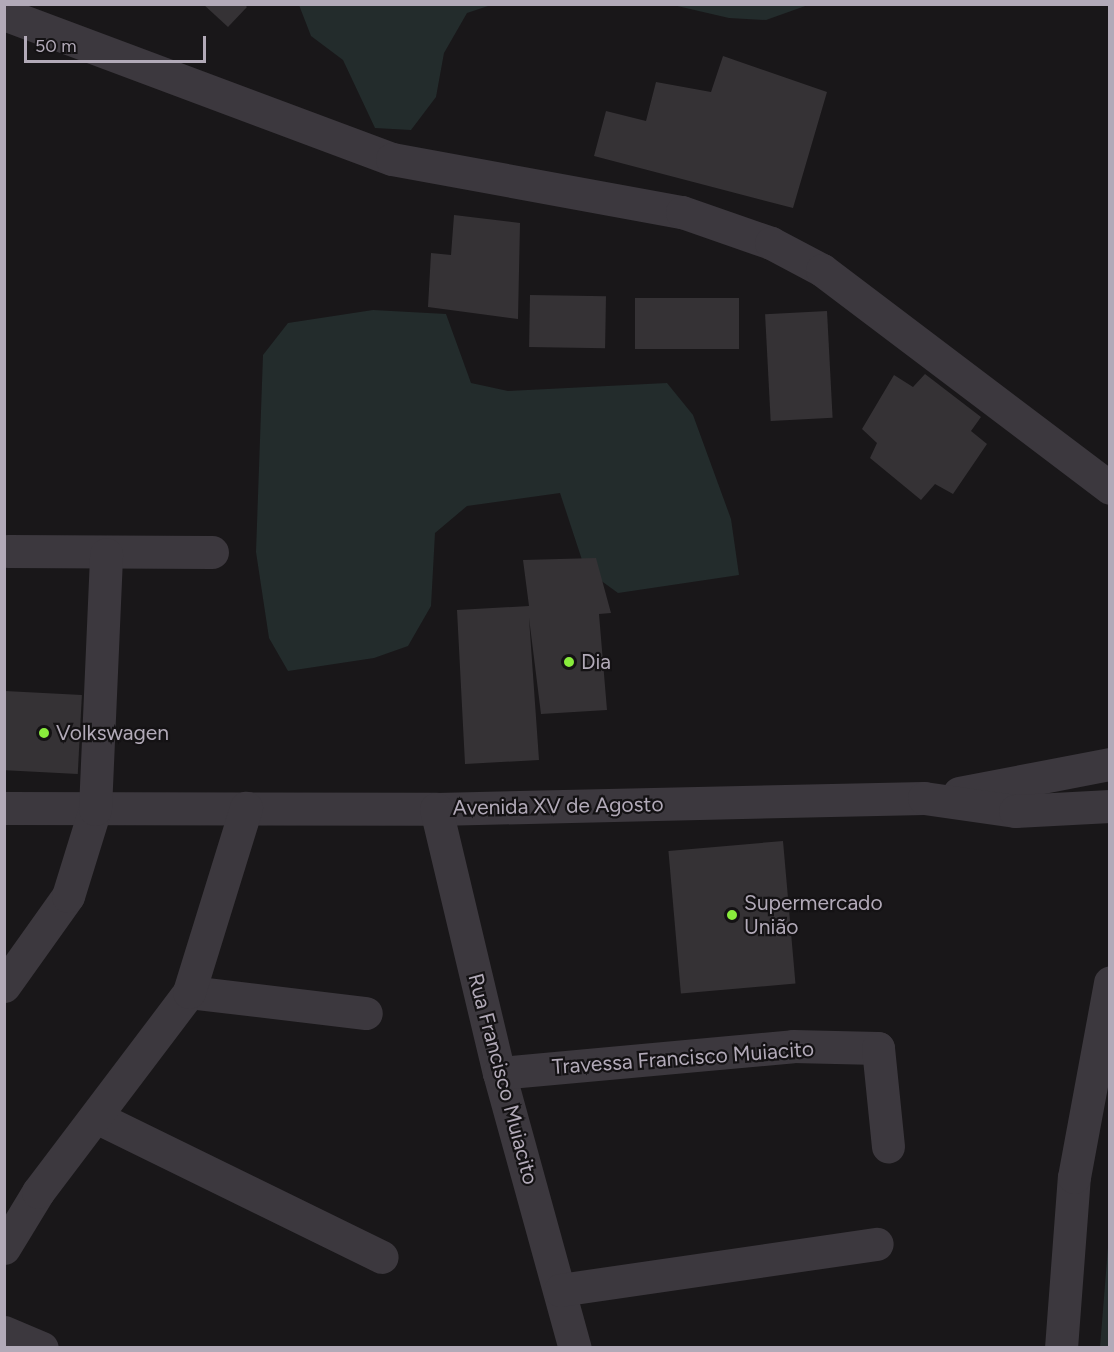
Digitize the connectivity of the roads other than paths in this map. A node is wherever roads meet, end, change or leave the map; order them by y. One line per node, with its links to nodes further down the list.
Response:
1 (4, 14): 2 (street)
2 (1110, 488)
3 (8, 551): 5 (street)
4 (212, 552): 5 (street)
5 (106, 554): 12 (street)
6 (1110, 764): 7 (street)
7 (924, 798): 8 (street, Avenida XV de Agosto); 11 (street, Avenida XV de Agosto)
8 (1110, 806)
9 (4, 808): 12 (street, Avenida XV de Agosto)
10 (246, 808): 11 (street, Avenida XV de Agosto); 12 (street, Avenida XV de Agosto); 15 (street)
11 (436, 809): 17 (street, Rua Francisco Muiacito)
12 (96, 810): 14 (street)
13 (1110, 982): 27 (street)
14 (4, 986)
15 (189, 992): 16 (street); 18 (street)
16 (366, 1013)
17 (499, 1073): 19 (street, Travessa Francisco Muiacito); 23 (street, Rua Francisco Muiacito)
18 (96, 1117): 21 (street); 22 (street)
19 (888, 1146)
20 (877, 1244): 23 (street)
21 (4, 1248)
22 (382, 1257)
23 (560, 1290): 26 (street, Rua Francisco Muiacito)
24 (4, 1332): 25 (street)
25 (42, 1347)
26 (575, 1347)
27 (1061, 1347)

